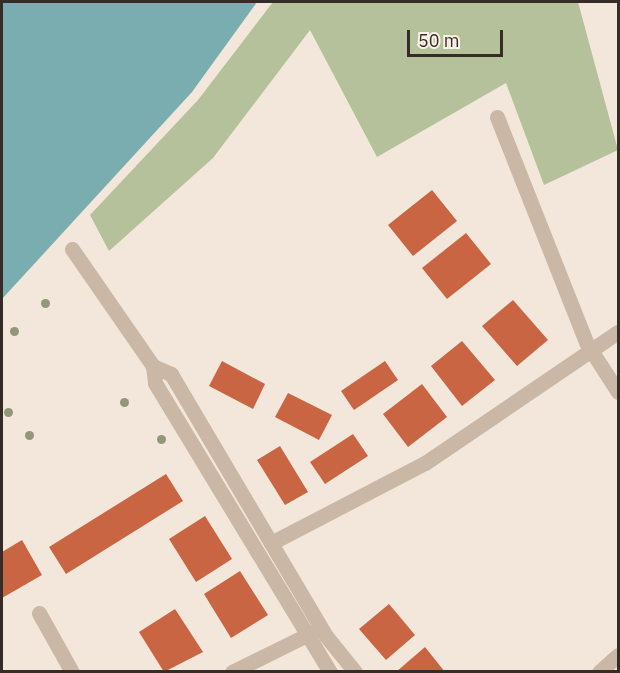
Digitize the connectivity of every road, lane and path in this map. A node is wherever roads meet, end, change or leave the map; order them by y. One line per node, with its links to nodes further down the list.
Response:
1 (497, 117): 4 (street)
2 (72, 249): 5 (street)
3 (618, 332): 4 (street)
4 (591, 352): 6 (street); 7 (street)
5 (153, 366): 7 (street); 10 (street)
6 (618, 392)
7 (271, 543): 9 (street)
8 (39, 614): 12 (street)
9 (321, 627): 10 (street); 15 (street)
10 (304, 637): 13 (street); 14 (street)
11 (618, 655): 16 (street)
12 (72, 672)
13 (232, 672)
14 (330, 672)
15 (355, 672)
16 (599, 672)

